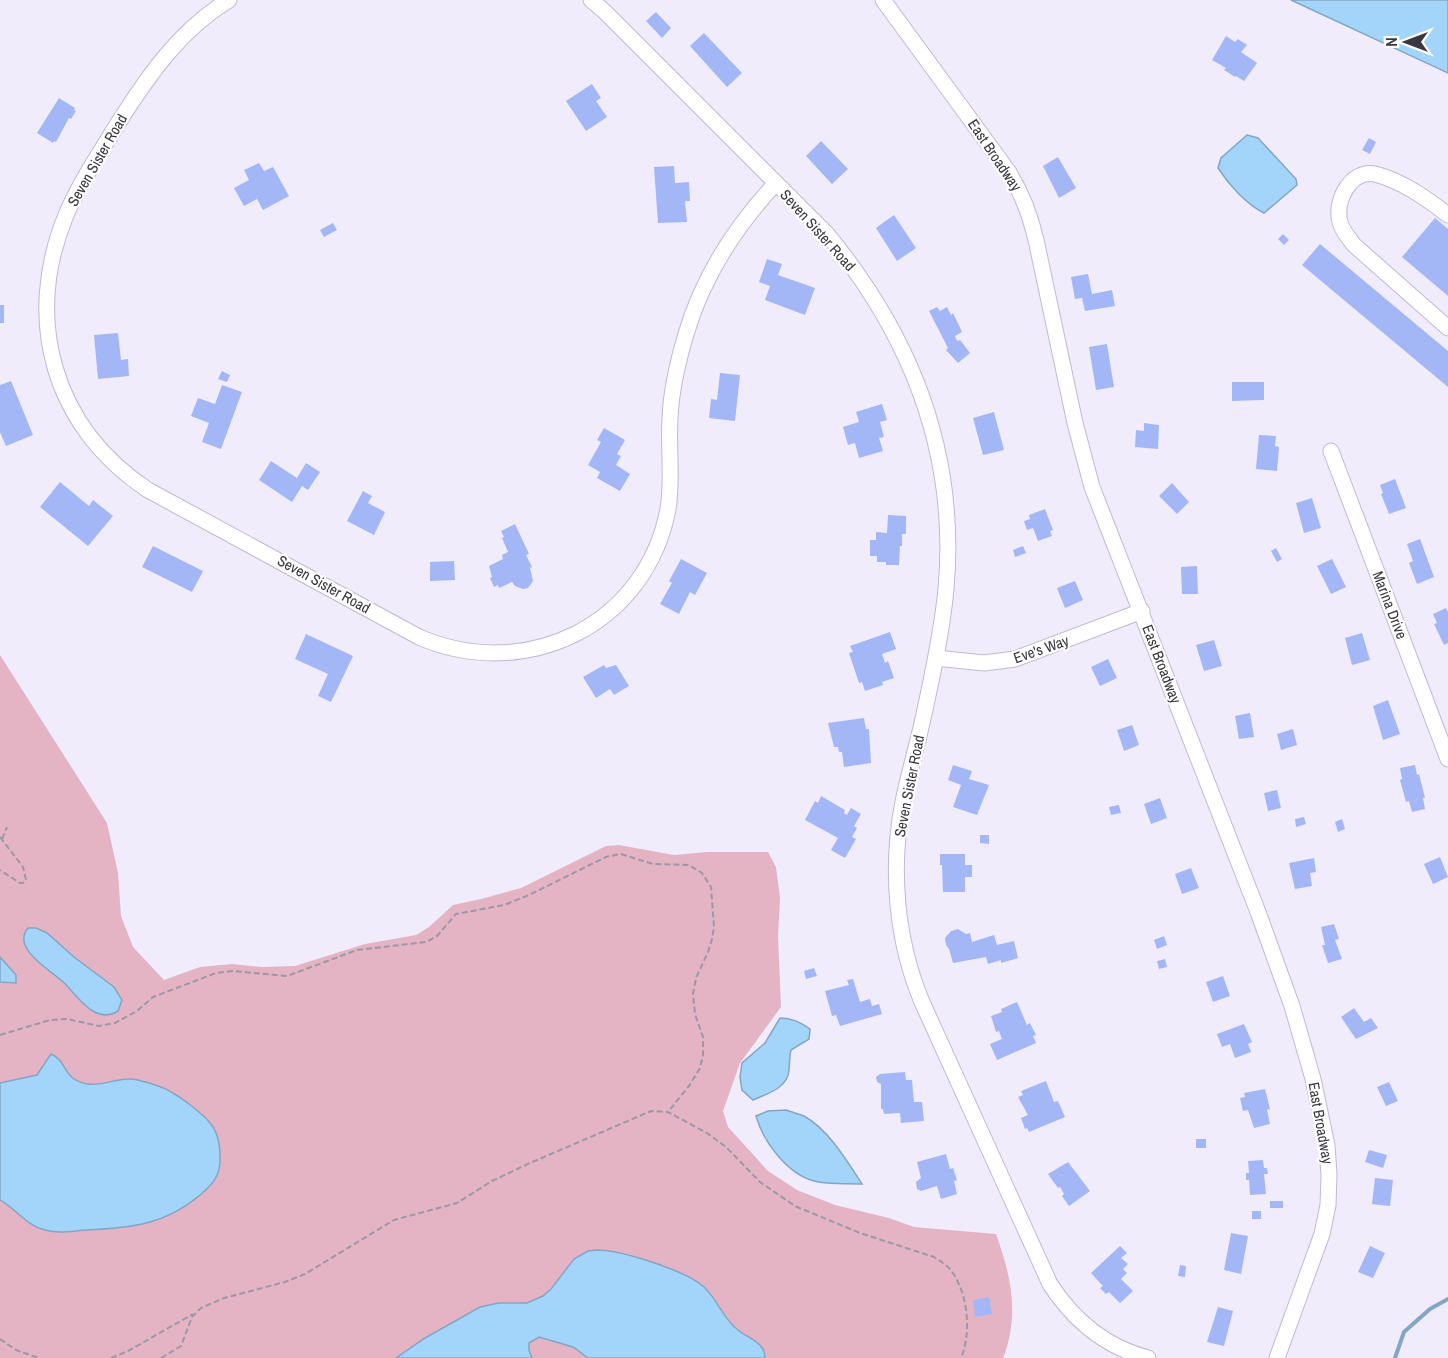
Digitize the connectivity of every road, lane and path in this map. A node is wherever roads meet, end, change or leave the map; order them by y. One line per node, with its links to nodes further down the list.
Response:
1 (229, 0): 4 (street, Seven Sister Road)
2 (591, 0): 4 (street, Seven Sister Road)
3 (883, 0): 8 (street, East Broadway)
4 (776, 183): 9 (street, Seven Sister Road)
5 (1448, 214): 6 (street)
6 (1448, 328)
7 (1332, 451): 10 (street, Marina Drive)
8 (1142, 612): 9 (street, Eve's Way); 23 (street, East Broadway)
9 (936, 658): 22 (street, Seven Sister Road)
10 (1448, 759)
11 (7, 827): 12 (path)
12 (1, 838): 13 (path)
13 (0, 870)
14 (0, 1035): 15 (path)
15 (668, 1112): 16 (path); 21 (path)
16 (195, 1313): 19 (path); 20 (path)
17 (0, 1339): 18 (path)
18 (39, 1358)
19 (111, 1358)
20 (161, 1358)
21 (961, 1358)
22 (1148, 1358)
23 (1277, 1358)

